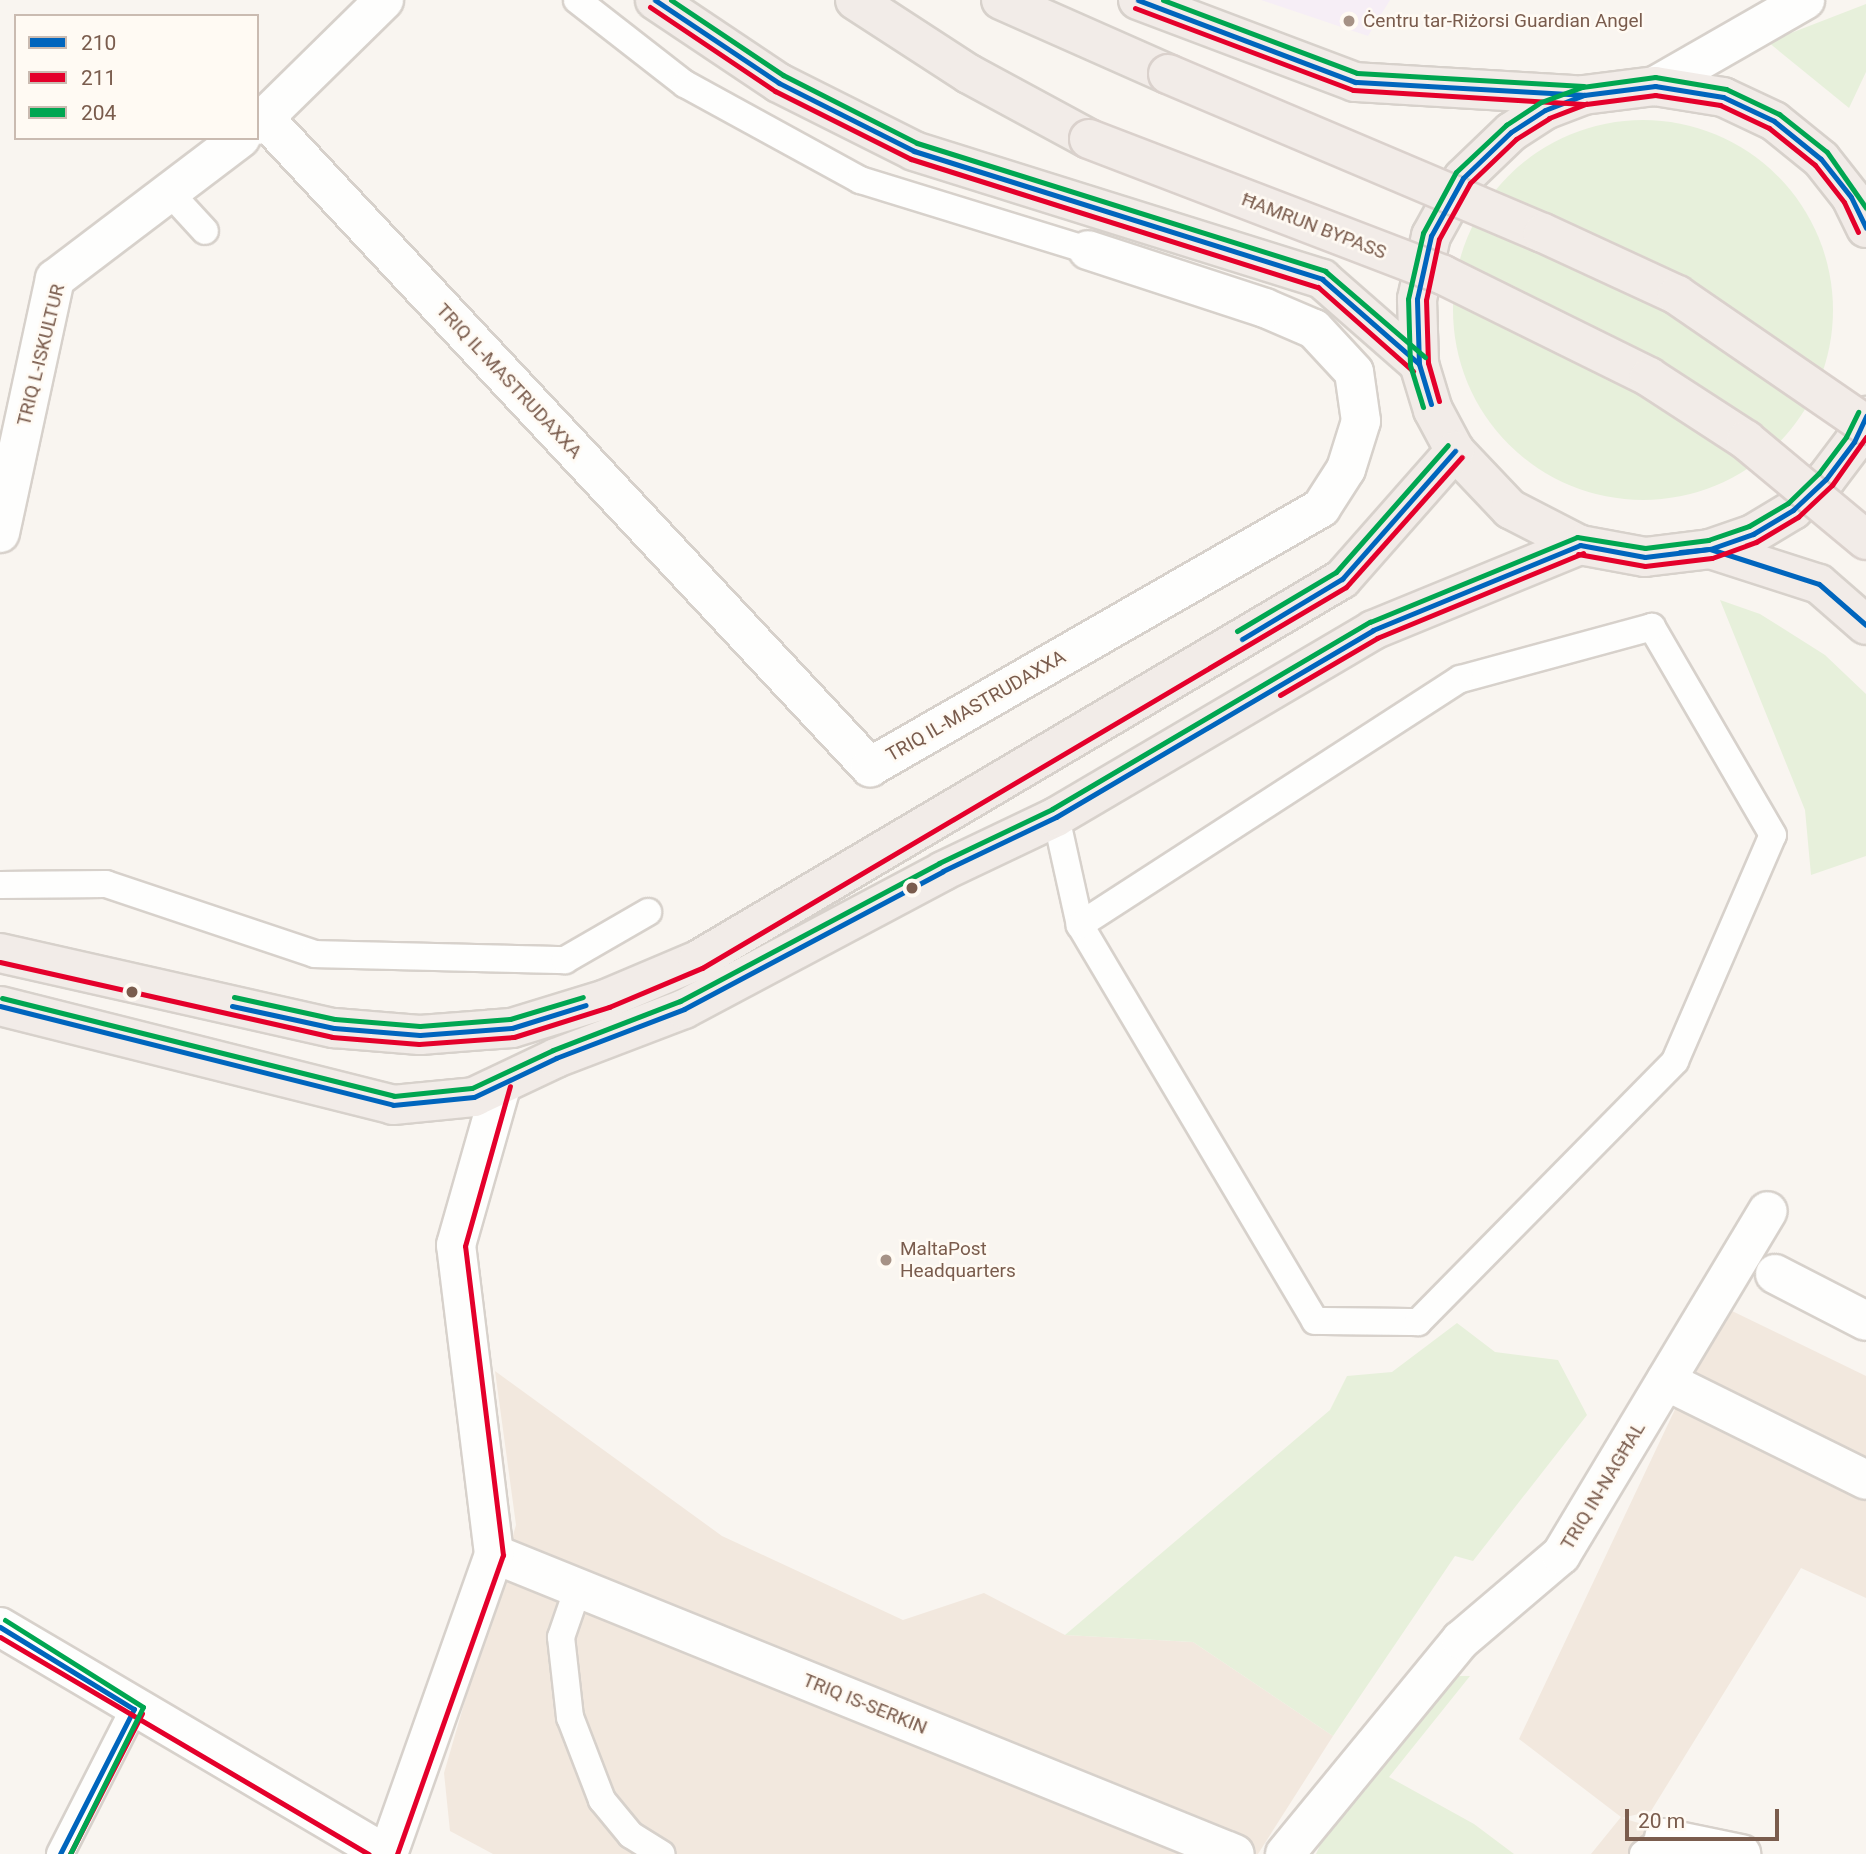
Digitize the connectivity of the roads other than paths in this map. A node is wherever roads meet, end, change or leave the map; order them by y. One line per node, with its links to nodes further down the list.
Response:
1 (384, 0): 10 (street, TRIQ L-ISKULTUR)
2 (577, 0): 16 (lane)
3 (656, 0): 17 (highway)
4 (855, 0): 22 (highway, ĦAMRUN BYPASS, bridge)
5 (1001, 0): 19 (highway, bridge)
6 (1138, 0): 9 (highway)
7 (1805, 0): 8 (street)
8 (1656, 86): 9 (highway); 14 (highway)
9 (1584, 95): 17 (highway)
10 (259, 123)
11 (259, 133): 16 (street, TRIQ IL-MASTRUDAXXA)
12 (239, 140): 13 (street, TRIQ L-ISKULTUR)
13 (171, 194): 15 (lane); 21 (street, TRIQ L-ISKULTUR)
14 (1866, 228)
15 (205, 231)
16 (1088, 250)
17 (1419, 364): 20 (highway)
18 (1866, 416): 24 (highway)
19 (1866, 425)
20 (1455, 451): 23 (highway); 30 (highway)
21 (0, 533)
22 (1866, 540)
23 (1580, 545): 24 (highway); 26 (highway)
24 (1710, 549): 25 (highway)
25 (1866, 625)
26 (1056, 817): 29 (lane); 32 (highway)
27 (0, 885): 28 (lane)
28 (648, 912)
29 (1080, 925): 29 (lane)
30 (0, 953)
31 (0, 1006): 32 (highway)
32 (502, 1084): 38 (street)
33 (1768, 1211): 36 (street, TRIQ IN-NAGĦAL)
34 (1775, 1274): 35 (street)
35 (1866, 1321)
36 (1667, 1381): 37 (street); 47 (street, TRIQ IN-NAGĦAL)
37 (1866, 1480)
38 (494, 1554): 39 (street, TRIQ IS-SERKIN); 44 (street)
39 (578, 1588): 45 (lane); 46 (street, TRIQ IS-SERKIN)
40 (0, 1627): 41 (street)
41 (134, 1709): 43 (lane); 44 (street)
42 (1654, 1846): 48 (street)
43 (60, 1854)
44 (387, 1854)
45 (661, 1854)
46 (1235, 1854)
47 (1285, 1854)
48 (1741, 1854)

